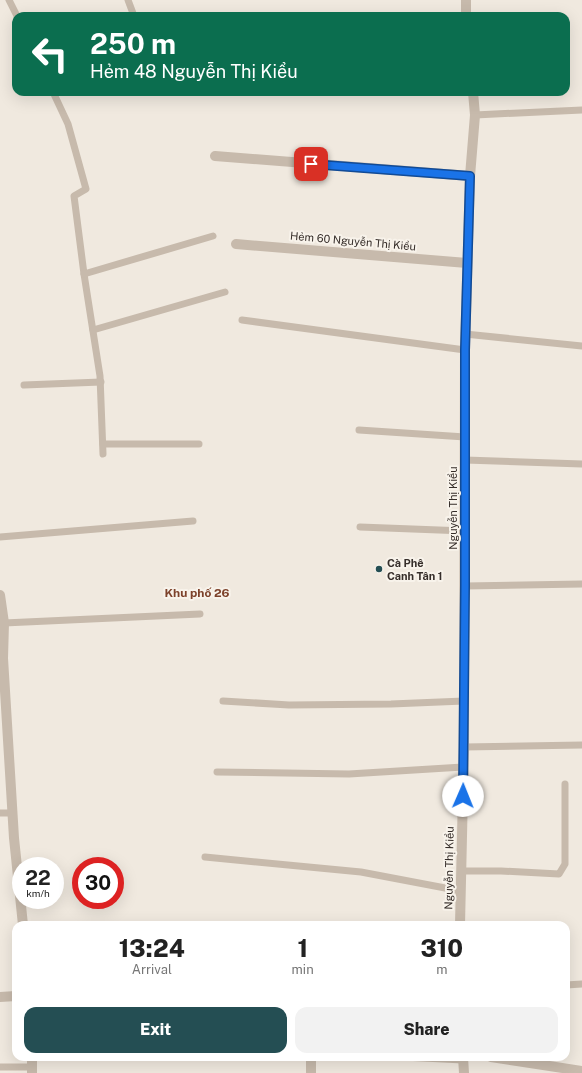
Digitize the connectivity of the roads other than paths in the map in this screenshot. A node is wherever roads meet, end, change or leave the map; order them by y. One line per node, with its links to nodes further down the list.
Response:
1 (9, 0): 4 (lane)
2 (128, 0): 5 (lane)
3 (466, 0): 6 (street)
4 (15, 12)
5 (132, 12)
6 (466, 12)
7 (56, 96): 16 (lane)
8 (473, 96): 10 (street, Nguyễn Thị Kiểu)
9 (582, 110): 10 (lane)
10 (475, 115): 12 (street, Nguyễn Thị Kiểu)
11 (215, 156): 12 (street)
12 (470, 176): 15 (street, Nguyễn Thị Kiểu)
13 (213, 236): 16 (lane)
14 (236, 244): 15 (street, Hẻm 60 Nguyễn Thị Kiểu)
15 (467, 263): 20 (street, Nguyễn Thị Kiểu)
16 (84, 274): 19 (lane)
17 (225, 292): 19 (lane)
18 (242, 320): 22 (lane)
19 (93, 330): 23 (lane)
20 (465, 334): 21 (lane); 22 (street, Nguyễn Thị Kiểu)
21 (582, 346)
22 (465, 350): 26 (street, Nguyễn Thị Kiểu)
23 (101, 382): 24 (lane); 27 (lane)
24 (24, 385)
25 (359, 430): 26 (lane)
26 (465, 437): 30 (street, Nguyễn Thị Kiểu)
27 (103, 444): 28 (lane); 29 (lane)
28 (199, 444)
29 (103, 454)
30 (465, 460): 31 (lane); 34 (street, Nguyễn Thị Kiểu)
31 (582, 464)
32 (194, 521): 35 (lane)
33 (360, 528): 34 (lane)
34 (465, 531): 37 (street, Nguyễn Thị Kiểu)
35 (0, 537)
36 (582, 584): 37 (lane)
37 (465, 586): 43 (street, Nguyễn Thị Kiểu)
38 (0, 595): 40 (street)
39 (200, 614): 40 (lane)
40 (4, 623): 41 (street)
41 (2, 658): 50 (street)
42 (222, 700): 43 (lane)
43 (464, 701): 45 (street, Nguyễn Thị Kiểu)
44 (582, 745): 45 (lane)
45 (464, 747): 46 (street, Nguyễn Thị Kiểu)
46 (463, 767): 47 (lane); 52 (street, Nguyễn Thị Kiểu)
47 (217, 772)
48 (565, 784): 52 (lane)
49 (0, 813): 50 (lane)
50 (13, 813): 54 (street)
51 (205, 857): 53 (lane)
52 (461, 871): 53 (street, Nguyễn Thị Kiểu)
53 (461, 891): 55 (street, Nguyễn Thị Kiểu)
54 (23, 921)
55 (460, 921)
56 (582, 984): 57 (lane)
57 (570, 985)
58 (12, 996): 59 (street)
59 (0, 997)
60 (311, 1061): 67 (street)
61 (463, 1061): 68 (street)
62 (513, 1061): 65 (street)
63 (32, 1066): 64 (lane)
64 (0, 1067)
65 (569, 1071): 66 (street)
66 (582, 1071)
67 (311, 1073)
68 (464, 1073)

